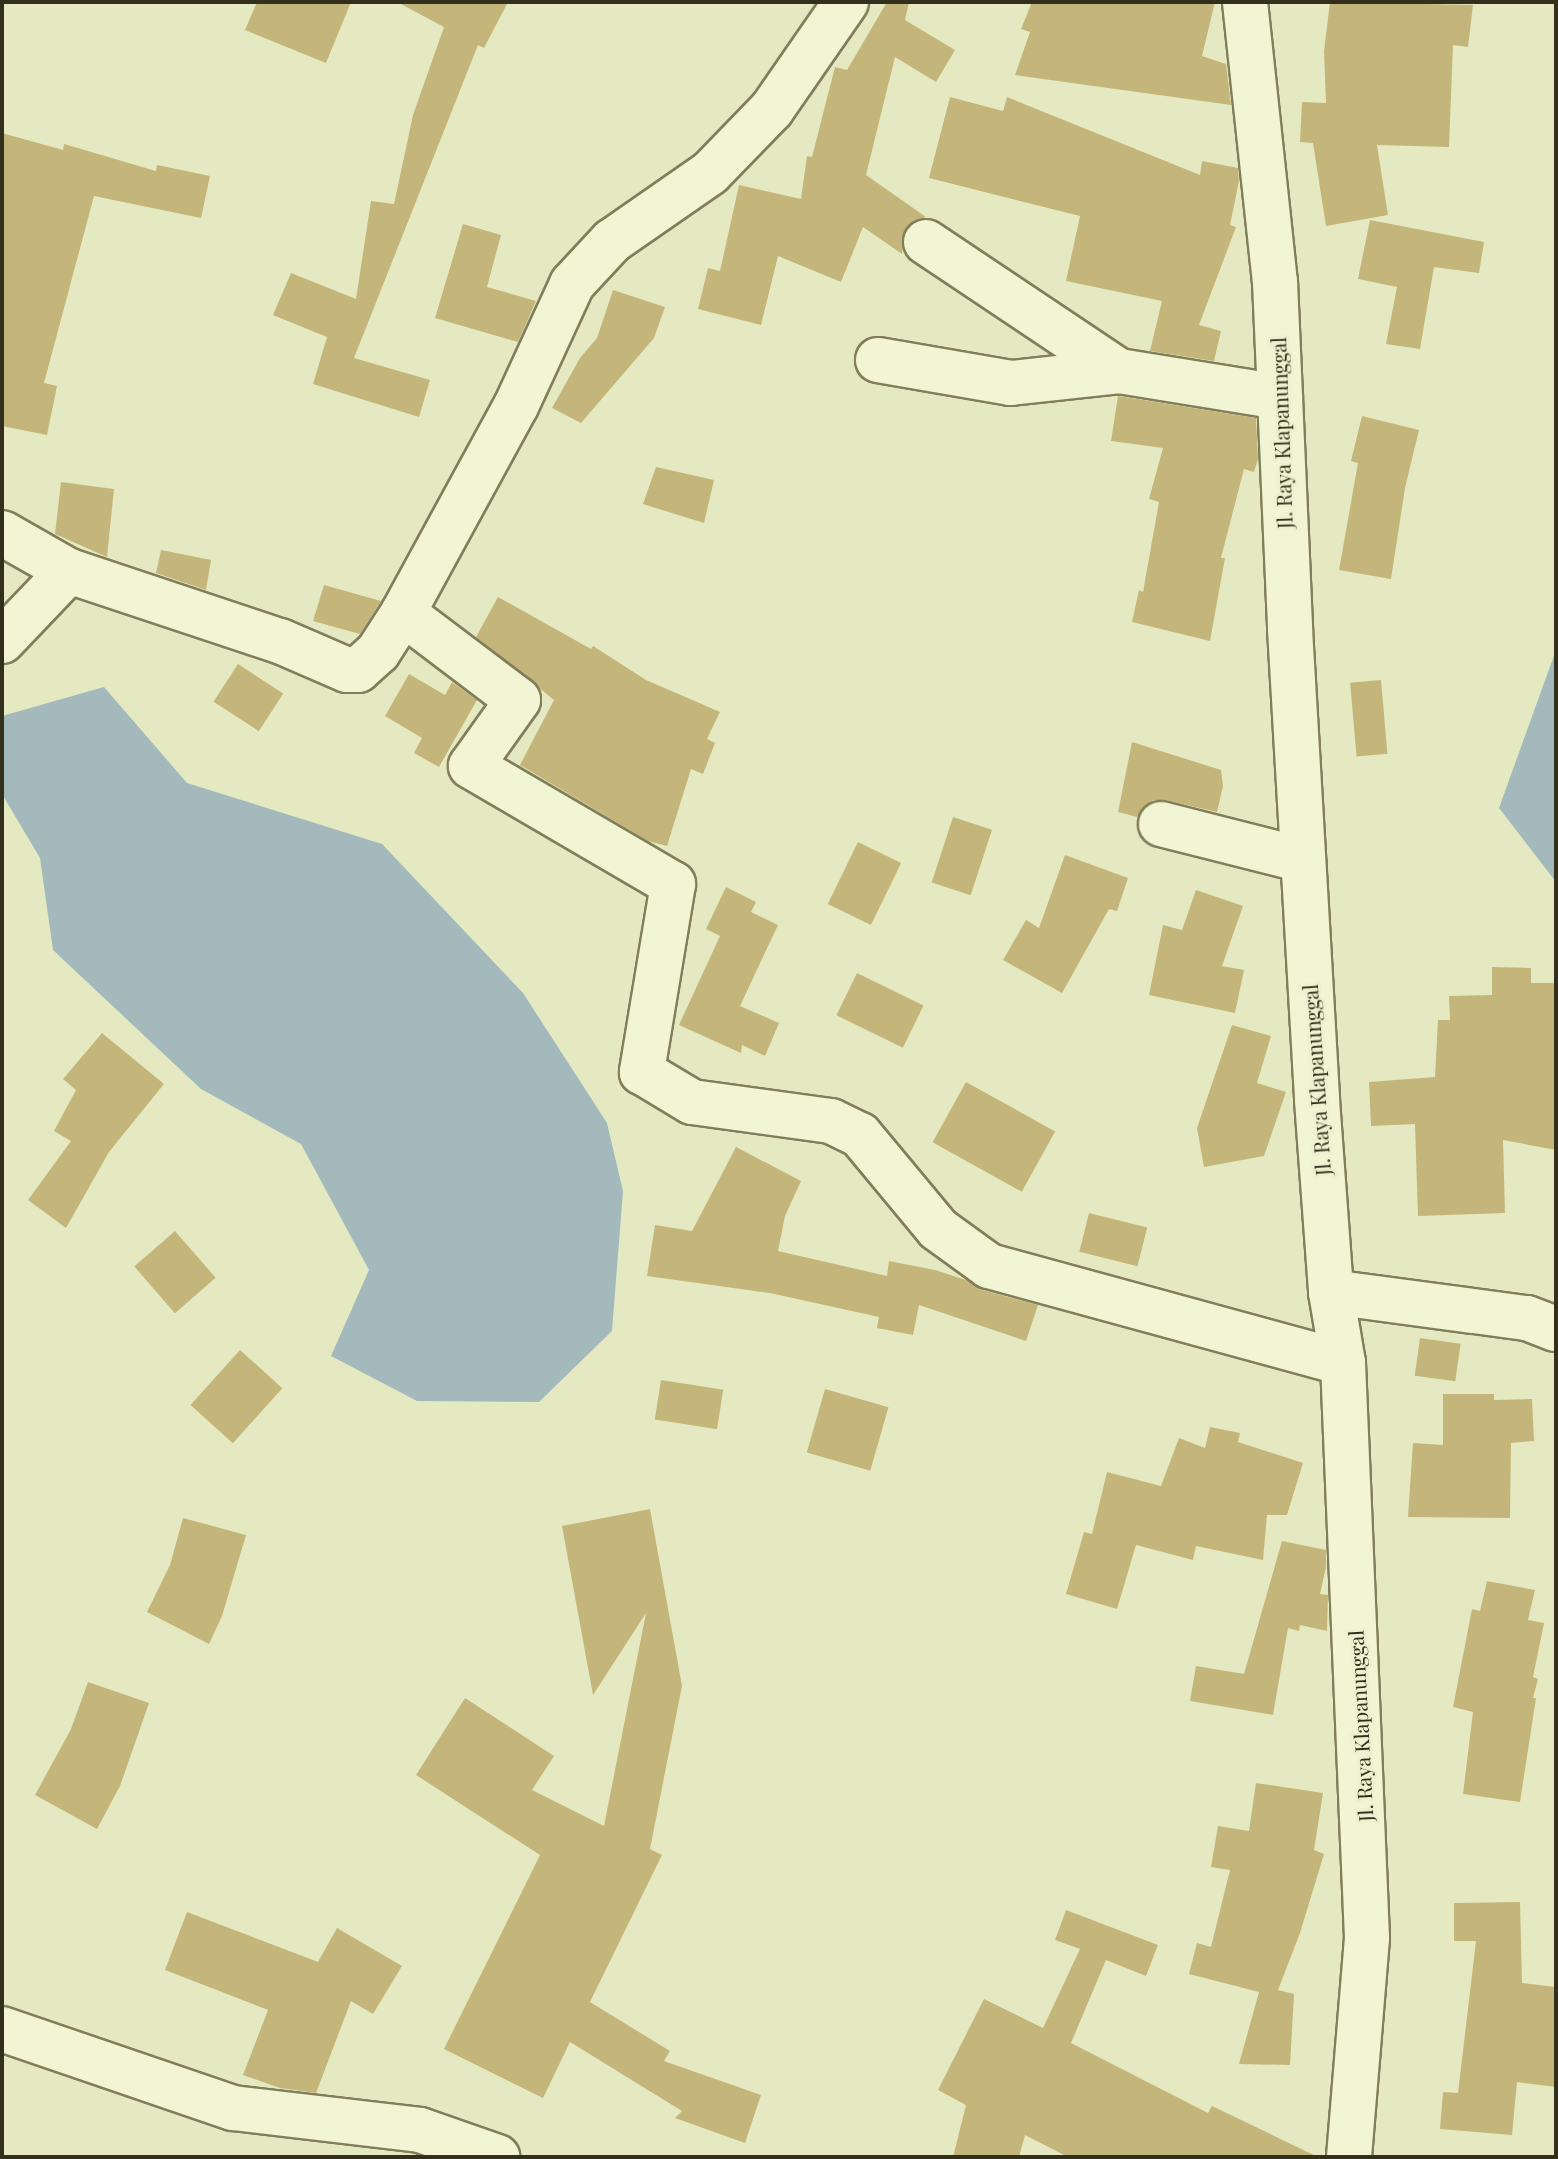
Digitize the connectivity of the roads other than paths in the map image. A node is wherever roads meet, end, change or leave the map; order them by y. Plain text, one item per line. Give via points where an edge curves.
1 (846, 2) edge
2 (1245, 2) edge
3 (926, 242) dead end
4 (878, 360) dead end
5 (1119, 371) junction
6 (1280, 397) junction
7 (2, 533) edge
8 (69, 571) junction
9 (403, 613) junction
10 (2, 641) edge
11 (1161, 824) dead end
12 (1303, 860) junction
13 (1331, 1292) junction
14 (1556, 1329) edge
15 (1343, 1363) junction
16 (2, 2029) edge
17 (497, 2157) edge
18 (1349, 2157) edge

1 - 9 street via 772,109 710,173 612,241 572,284 516,406
2 - 6 street, Jl. Raya Klapanunggal via 1275,282
3 - 5 street
4 - 5 street via 1011,383
5 - 6 street
6 - 12 street, Jl. Raya Klapanunggal
7 - 8 street
8 - 9 street via 280,641 347,670 368,662
8 - 10 street
9 - 15 street via 518,700 471,766 673,884 642,1072 692,1102 831,1121 860,1135 938,1229 989,1266
11 - 12 street
12 - 13 street, Jl. Raya Klapanunggal
13 - 14 street via 1527,1318
13 - 15 street, Jl. Raya Klapanunggal
15 - 18 street, Jl. Raya Klapanunggal via 1367,1938
16 - 17 street via 233,2108 420,2130

